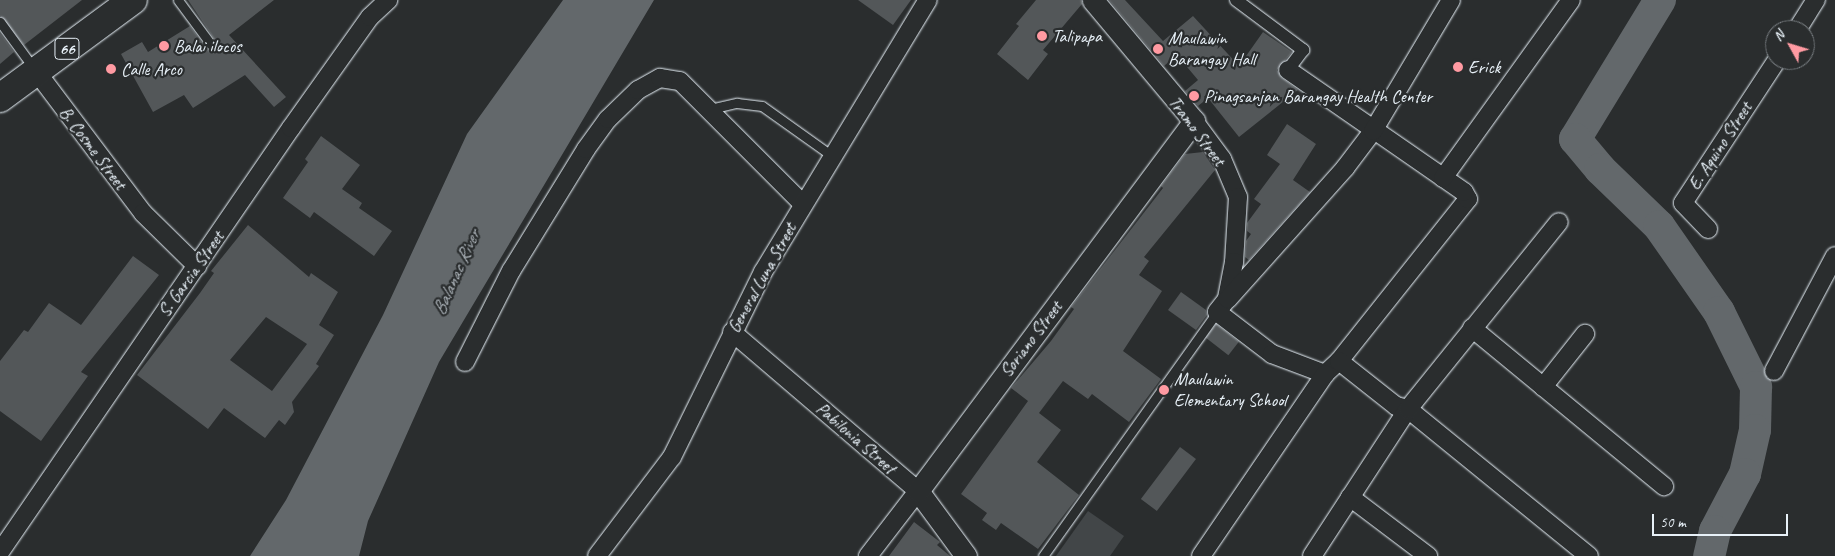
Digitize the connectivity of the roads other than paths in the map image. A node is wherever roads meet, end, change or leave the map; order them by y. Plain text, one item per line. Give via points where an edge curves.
1 (134, 0) edge
2 (178, 0) edge
3 (388, 0) edge
4 (928, 0) edge
5 (1093, 0) edge
6 (1236, 0) edge
7 (1451, 0) edge
8 (1571, 0) edge
9 (1816, 0) edge
10 (1803, 20) edge
11 (0, 22) edge
12 (212, 46) dead end
13 (1288, 70) joint
14 (1770, 70) edge
15 (36, 71) junction
16 (0, 98) edge
17 (710, 109) junction
18 (1194, 121) junction
19 (1373, 131) junction
20 (832, 156) junction
21 (1443, 178) junction
22 (803, 204) junction
23 (1559, 222) dead end
24 (1708, 229) dead end
25 (1835, 256) edge
26 (197, 266) junction
27 (1222, 306) junction
28 (1472, 328) junction
29 (732, 332) junction
30 (1585, 334) dead end
31 (1339, 361) junction
32 (465, 362) dead end
33 (1774, 371) dead end
34 (1325, 374) junction
35 (1543, 387) junction
36 (1408, 409) junction
37 (1664, 486) dead end
38 (918, 491) junction
39 (1350, 497) junction
40 (0, 552) edge
41 (597, 556) edge
42 (868, 556) edge
43 (966, 556) edge
44 (1043, 556) edge
45 (1201, 556) edge
46 (1312, 556) edge
47 (1428, 556) edge
48 (1589, 556) edge

1 - 15 main road, 66
2 - 12 lane
3 - 26 street, S. Garcia Street via 370,17
4 - 20 street, General Luna Street
5 - 18 street, Tramo Street
6 - 13 street via 1303,50
7 - 19 street
8 - 21 street
9 - 10 street
11 - 15 lane, B. Cosme Street
13 - 19 street
14 - 24 street, E. Aquino Street via 1683,203
15 - 16 main road, 66
15 - 26 street, B. Cosme Street via 143,214
17 - 20 lane via 737,102 762,106
17 - 22 street
17 - 32 street via 680,81 660,78 638,90 608,119 516,262
18 - 27 street, Tramo Street via 1222,159 1238,197 1234,262
18 - 38 street, Soriano Street
19 - 21 street
19 - 27 street via 1345,168
20 - 22 street, General Luna Street
21 - 31 street via 1464,192 1467,203
22 - 29 street, General Luna Street
23 - 28 street
25 - 33 street
26 - 40 street, S. Garcia Street
27 - 34 street via 1272,354
27 - 44 lane
28 - 35 street
28 - 36 street
29 - 38 street, Pabilonia Street
29 - 41 street, General Luna Street via 672,457
30 - 35 street
31 - 34 street
31 - 36 street via 1396,406
34 - 45 street
35 - 37 street
36 - 39 street
36 - 48 street
38 - 42 street, Soriano Street
38 - 43 street, Pabilonia Street
39 - 46 street
39 - 47 street

